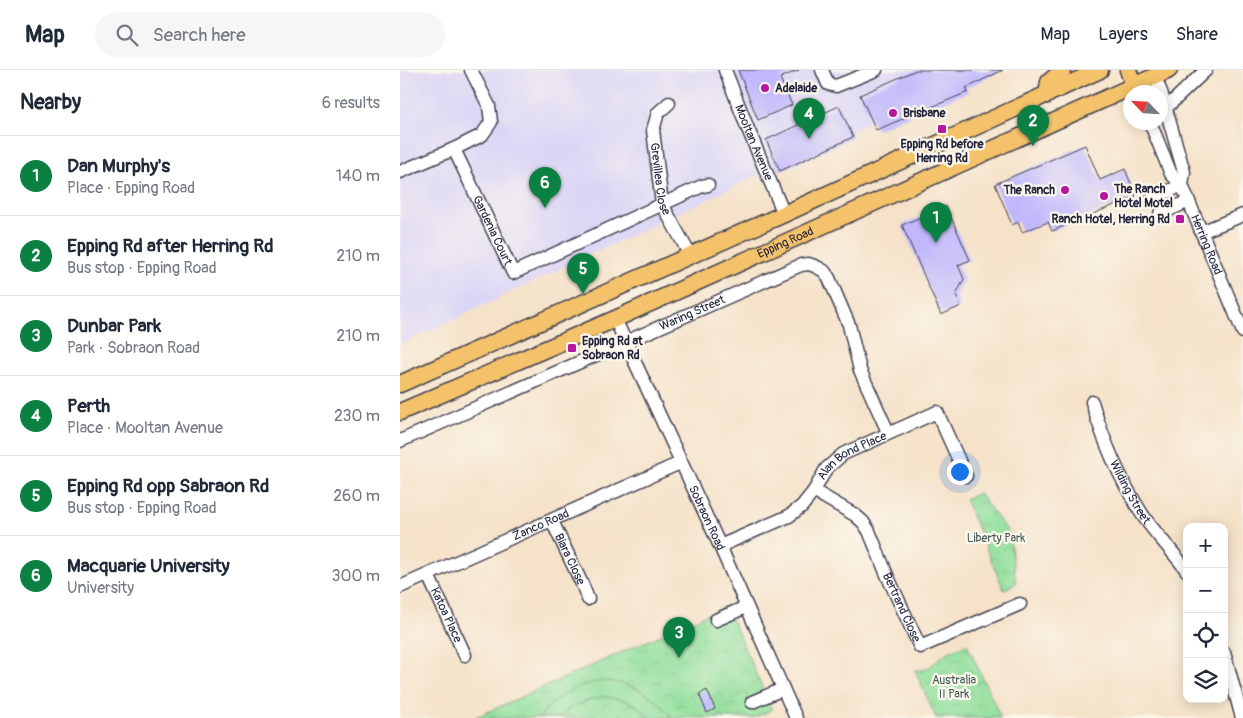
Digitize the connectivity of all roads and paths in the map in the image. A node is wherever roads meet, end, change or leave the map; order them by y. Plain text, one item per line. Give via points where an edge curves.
1 (472, 70) edge
2 (725, 70) edge
3 (822, 70) edge
4 (876, 70) edge
5 (1063, 70) edge
6 (1100, 70) edge
7 (1128, 70) edge
8 (1206, 70) edge
9 (1159, 72) edge
10 (1134, 85) edge
11 (1141, 85) edge
12 (1162, 85) edge
13 (1047, 95) junction
14 (1123, 95) edge
15 (669, 102) dead end
16 (1168, 106) edge
17 (1168, 115) edge
18 (1153, 130) edge
19 (454, 149) junction
20 (400, 172) edge
21 (708, 185) dead end
22 (1182, 185) junction
23 (1152, 199) dead end
24 (1188, 201) junction
25 (662, 204) junction
26 (784, 214) junction
27 (1160, 214) dead end
28 (1243, 215) edge
29 (1201, 232) junction
30 (690, 255) junction
31 (615, 319) junction
32 (1243, 332) edge
33 (625, 341) junction
34 (400, 384) edge
35 (1092, 402) dead end
36 (400, 412) edge
37 (888, 432) junction
38 (400, 441) edge
39 (680, 463) junction
40 (966, 476) dead end
41 (814, 491) junction
42 (552, 521) junction
43 (720, 546) junction
44 (1185, 568) edge
45 (428, 575) junction
46 (400, 587) edge
47 (588, 599) dead end
48 (1020, 604) dead end
49 (746, 607) junction
50 (716, 620) dead end
51 (465, 654) dead end
52 (1226, 658) edge
53 (783, 689) junction
54 (752, 702) dead end
55 (796, 718) edge
56 (1242, 718) edge

1 - 19 street via 488,106 491,122 482,135
2 - 26 street, Mooltan Avenue
3 - 4 street via 828,84 836,86
5 - 13 main road via 1049,82
6 - 13 main road
7 - 10 main road
8 - 16 street
9 - 11 main road, Epping Road
9 - 12 street, Herring Road
13 - 26 main road
14 - 31 main road, Epping Road
15 - 25 street, Grevillea Close via 658,113 653,130
17 - 22 street, Herring Road via 1184,172
18 - 22 street, Herring Road via 1171,174
19 - 20 street
19 - 25 street, Gardenia Court via 513,272
21 - 25 street
22 - 23 street
22 - 24 street, Herring Road
24 - 27 street
24 - 29 street, Herring Road
25 - 30 street, Grevillea Close
26 - 30 main road
28 - 29 street
29 - 32 street, Herring Road
30 - 34 main road
31 - 33 street, Sobraon Road
31 - 36 main road, Epping Road
33 - 37 street, Waring Street via 801,265 817,266 824,271 849,325 860,370
33 - 38 street, Waring Street
33 - 39 street, Sobraon Road
35 - 44 street, Wilding Street via 1114,461 1142,514
37 - 40 street, Alan Bond Place via 937,412
37 - 41 street, Alan Bond Place via 843,454 826,469
39 - 42 street, Zanco Road
39 - 43 street, Sobraon Road
41 - 43 street, Alan Bond Place via 789,516
41 - 48 street, Bertrand Close via 863,522 920,647
42 - 45 street, Zanco Road
42 - 47 street, Biara Close
43 - 49 street, Sobraon Road
45 - 46 street, Zanco Road
45 - 51 street, Katoa Place
49 - 50 street
49 - 53 street, Sobraon Road
52 - 56 street
53 - 54 street
53 - 55 street, Sobraon Road

